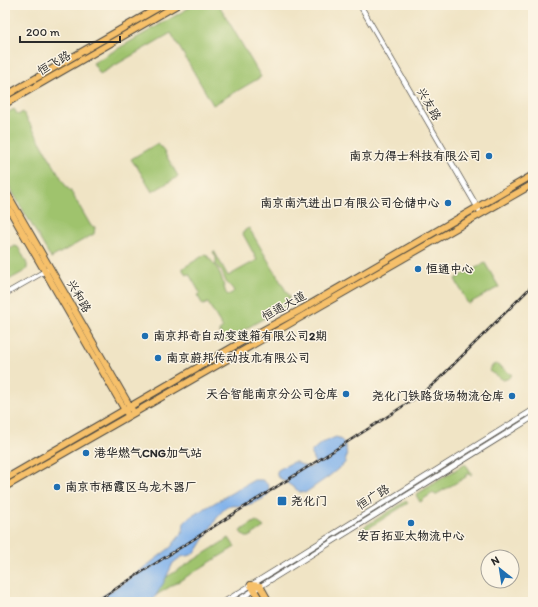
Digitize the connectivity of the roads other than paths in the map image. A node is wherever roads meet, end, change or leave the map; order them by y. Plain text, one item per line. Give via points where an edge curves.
1 (163, 5) edge
2 (177, 5) edge
3 (360, 5) edge
4 (5, 96) edge
5 (5, 104) edge
6 (533, 175) edge
7 (533, 184) edge
8 (5, 190) edge
9 (5, 202) edge
10 (479, 211) junction
11 (48, 270) junction
12 (5, 294) edge
13 (128, 408) junction
14 (533, 410) edge
15 (131, 414) junction
16 (533, 417) edge
17 (5, 480) edge
18 (5, 487) edge
19 (255, 587) junction
20 (224, 602) edge
21 (235, 602) edge
22 (261, 602) edge
23 (269, 602) edge

1 - 4 main road, 恒飞路
2 - 5 main road, 恒飞路
3 - 10 street, 兴友路
6 - 10 main road, 恒通大道
7 - 10 main road, 恒通大道
8 - 11 main road, 兴和路
9 - 11 main road, 兴和路
10 - 13 main road, 恒通大道
10 - 15 main road, 恒通大道
11 - 12 street
11 - 13 main road, 兴和路
13 - 15 main road, 兴和路
13 - 17 main road, 恒通大道
14 - 19 street, 恒广路
15 - 18 main road, 恒通大道
16 - 19 street, 恒广路
19 - 20 street, 恒广路
19 - 21 street, 恒广路
19 - 22 main road
19 - 23 main road

